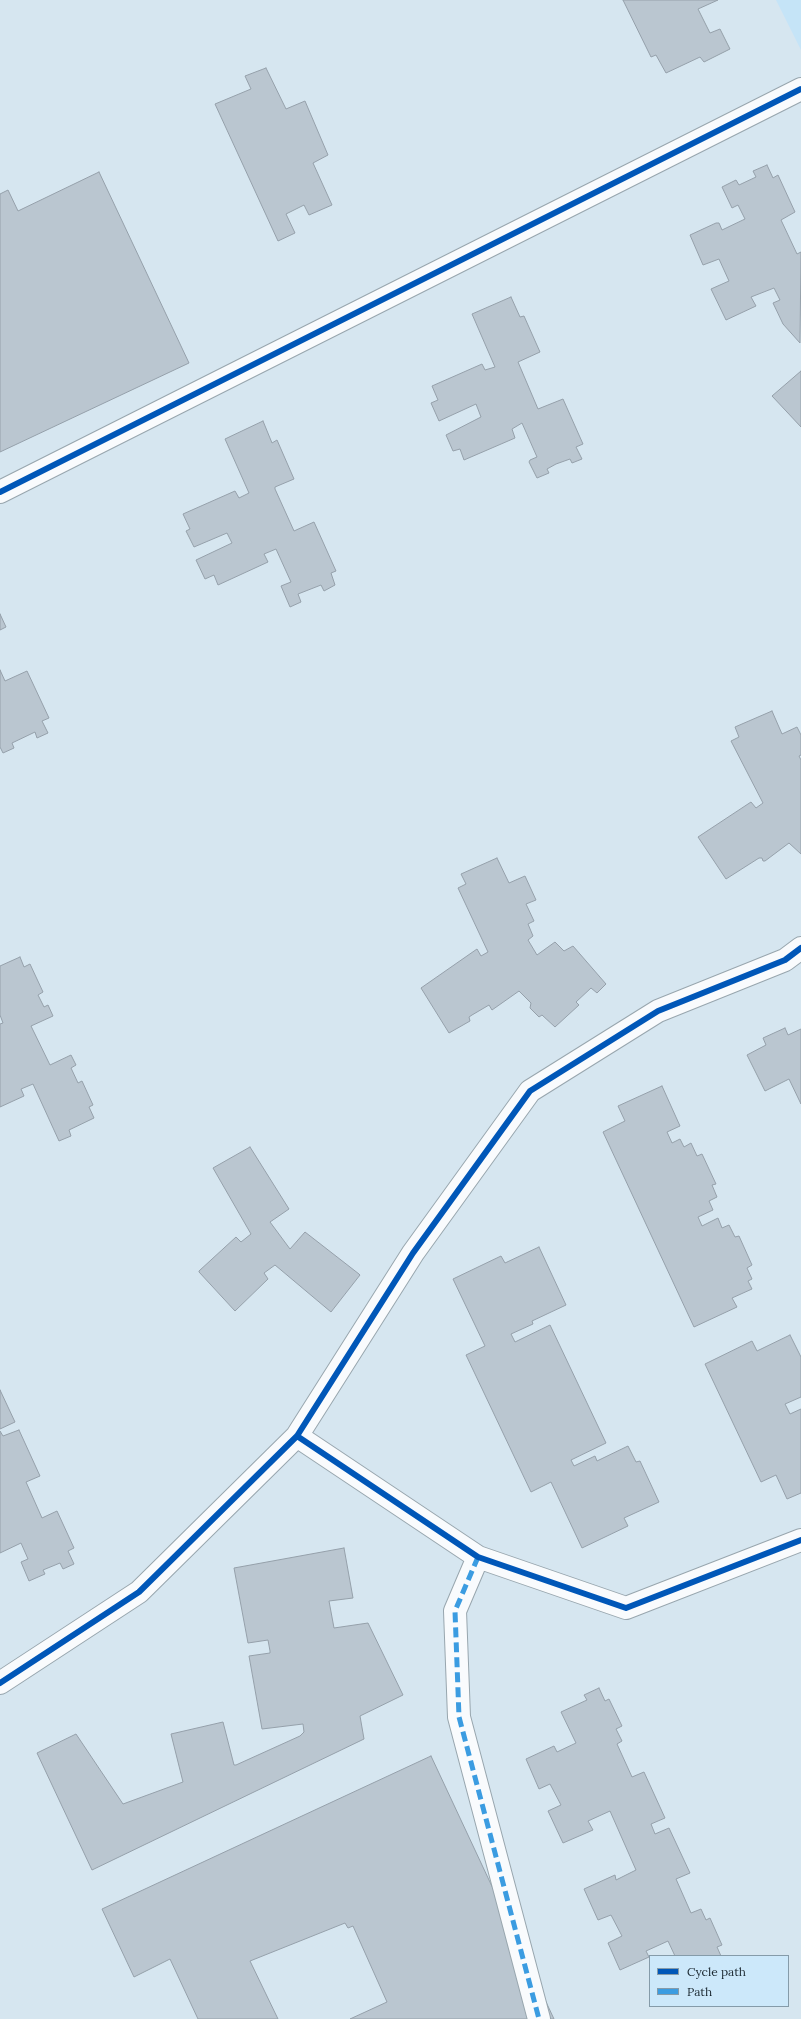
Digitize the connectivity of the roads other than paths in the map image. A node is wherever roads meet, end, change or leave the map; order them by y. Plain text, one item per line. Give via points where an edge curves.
1 (801, 89) edge
2 (0, 492) edge
3 (801, 948) edge
4 (297, 1436) junction
5 (801, 1540) edge
6 (478, 1557) junction
7 (0, 1683) edge
8 (539, 2019) edge

1 - 2 street
3 - 4 street via 784,960 658,1011 530,1091 413,1253
4 - 6 street
4 - 7 street via 139,1592
5 - 6 street via 626,1608
6 - 8 street via 454,1611 459,1717

